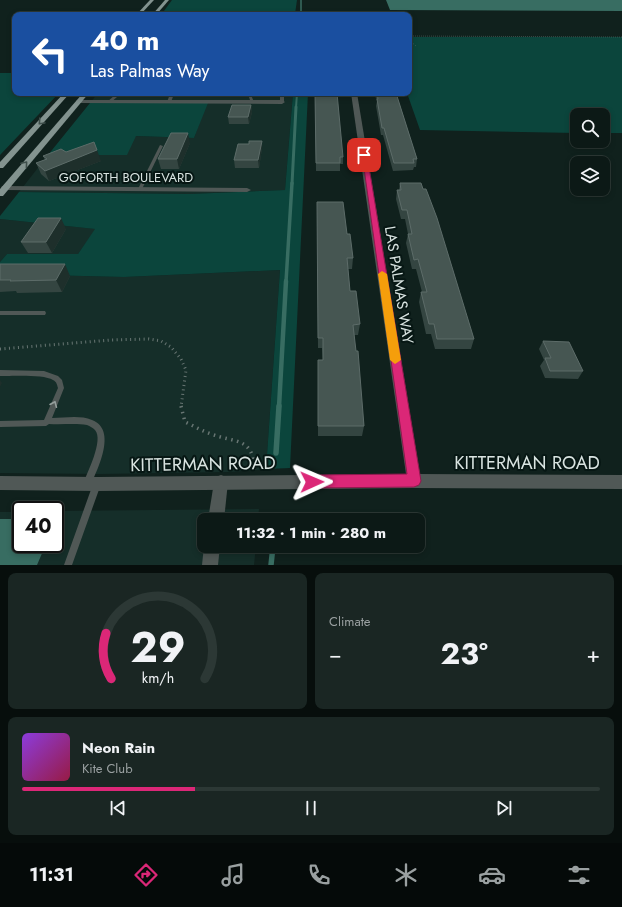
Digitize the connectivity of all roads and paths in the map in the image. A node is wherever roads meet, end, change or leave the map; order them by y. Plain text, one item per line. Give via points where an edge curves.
1 (152, 0) edge
2 (167, 0) edge
3 (141, 12) edge
4 (157, 12) edge
5 (412, 36) edge
6 (622, 37) edge
7 (412, 43) edge
8 (416, 46) dead end
9 (64, 96) edge
10 (75, 96) edge
11 (83, 96) edge
12 (114, 96) edge
13 (170, 96) edge
14 (225, 96) edge
15 (250, 96) edge
16 (282, 96) edge
17 (354, 96) edge
18 (78, 102) junction
19 (109, 102) junction
20 (169, 102) junction
21 (220, 102) junction
22 (252, 102) junction
23 (282, 102) joint
24 (161, 146) dead end
25 (0, 166) edge
26 (140, 189) junction
27 (247, 190) dead end
28 (2, 191) edge
29 (0, 313) edge
30 (43, 313) dead end
31 (0, 349) edge
32 (0, 373) edge
33 (47, 421) junction
34 (0, 424) edge
35 (414, 481) junction
36 (221, 482) junction
37 (253, 482) junction
38 (622, 482) edge
39 (0, 483) edge
40 (92, 484) junction
41 (217, 513) edge
42 (211, 553) edge
43 (68, 565) edge
44 (210, 565) edge

1 - 3 main road
2 - 4 main road
5 - 6 path
7 - 8 path
9 -> 25 main road
10 - 18 main road
11 - 18 main road
12 - 19 lane
13 - 20 lane
14 - 21 lane
15 - 22 lane
16 - 23 lane
17 - 35 street, LAS PALMAS WAY
18 - 19 street
28 -> 18 main road
19 - 20 street
20 - 21 street
21 - 22 street
22 - 23 street
24 - 26 lane
26 - 27 street, GOFORTH BOULEVARD
26 - 28 street, GOFORTH BOULEVARD
29 - 30 lane
31 - 37 path via 139,338 162,341 181,359 186,370 181,409 185,422 213,434 233,438 253,452
33 -> 32 lane via 61,388 60,382 44,374
33 - 34 lane
33 - 40 lane via 91,423 100,429 101,446
35 - 37 street, KITTERMAN ROAD
35 - 38 street, KITTERMAN ROAD
36 - 37 street, KITTERMAN ROAD
36 - 40 street, KITTERMAN ROAD
36 - 41 street
39 - 40 street, KITTERMAN ROAD
40 - 43 lane
42 - 44 street

